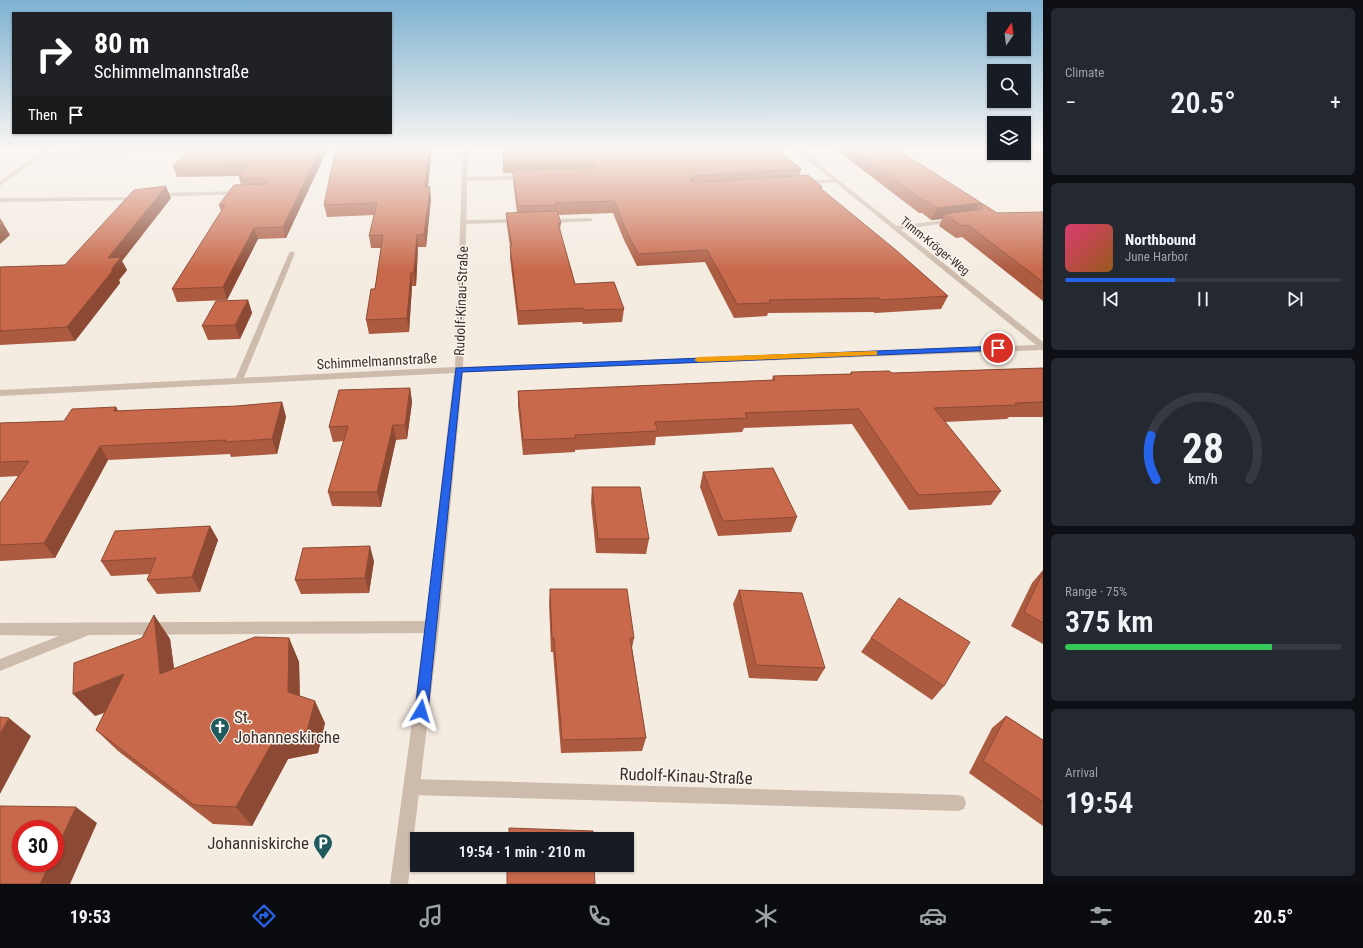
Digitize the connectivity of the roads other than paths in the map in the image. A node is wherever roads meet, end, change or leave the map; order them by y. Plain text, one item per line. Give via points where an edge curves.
1 (464, 189) edge
2 (847, 189) edge
3 (252, 192) edge
4 (0, 200) edge
5 (590, 220) dead end
6 (959, 220) edge
7 (527, 221) edge
8 (543, 221) edge
9 (464, 222) junction
10 (896, 228) junction
11 (292, 253) dead end
12 (1043, 346) edge
13 (458, 370) junction
14 (239, 380) junction
15 (0, 393) edge
16 (432, 627) junction
17 (0, 629) edge
18 (90, 630) junction
19 (0, 665) edge
20 (412, 787) junction
21 (958, 803) dead end
22 (399, 884) edge

1 - 9 street, Rudolf-Kinau-Straße
2 - 10 street, Timm-Kröger-Weg
3 - 4 street via 160,195 143,198
5 - 8 street
6 - 10 street
7 - 9 street
9 - 13 street, Rudolf-Kinau-Straße
10 - 12 street, Timm-Kröger-Weg
11 - 14 street
12 - 13 street, Schimmelmannstraße
13 - 14 street, Schimmelmannstraße
13 - 16 street, Rudolf-Kinau-Straße
14 - 15 street, Schimmelmannstraße
16 - 18 street
16 - 20 street, Rudolf-Kinau-Straße
17 - 18 street
18 - 19 street
20 - 21 street, Rudolf-Kinau-Straße
20 - 22 street, Rudolf-Kinau-Straße

